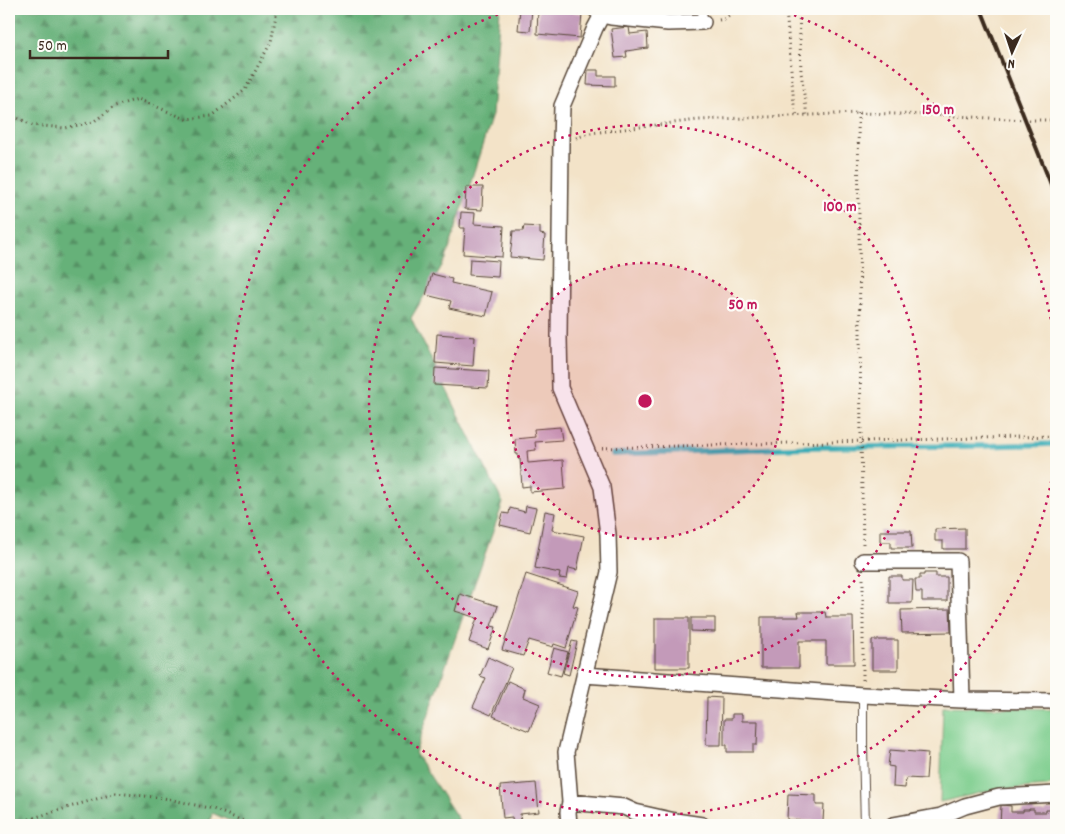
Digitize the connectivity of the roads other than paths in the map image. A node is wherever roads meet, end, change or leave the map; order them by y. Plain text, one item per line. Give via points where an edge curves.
1 (598, 12) edge
2 (702, 16) edge
3 (863, 562) dead end
4 (584, 675) junction
5 (863, 696) junction
6 (962, 700) junction
7 (1056, 701) edge
8 (1056, 794) edge
9 (570, 802) junction
10 (569, 825) edge
11 (702, 825) edge
12 (865, 825) edge
13 (893, 825) edge

1 - 2 street via 610,17 668,23
1 - 4 street via 595,28 562,106 561,142 560,388 602,487 608,534 609,572
3 - 6 street via 958,561
4 - 5 street
4 - 9 street via 566,752
5 - 6 street
5 - 12 lane
6 - 7 street
8 - 13 street via 999,797 941,816
9 - 10 street
9 - 11 street via 624,808

